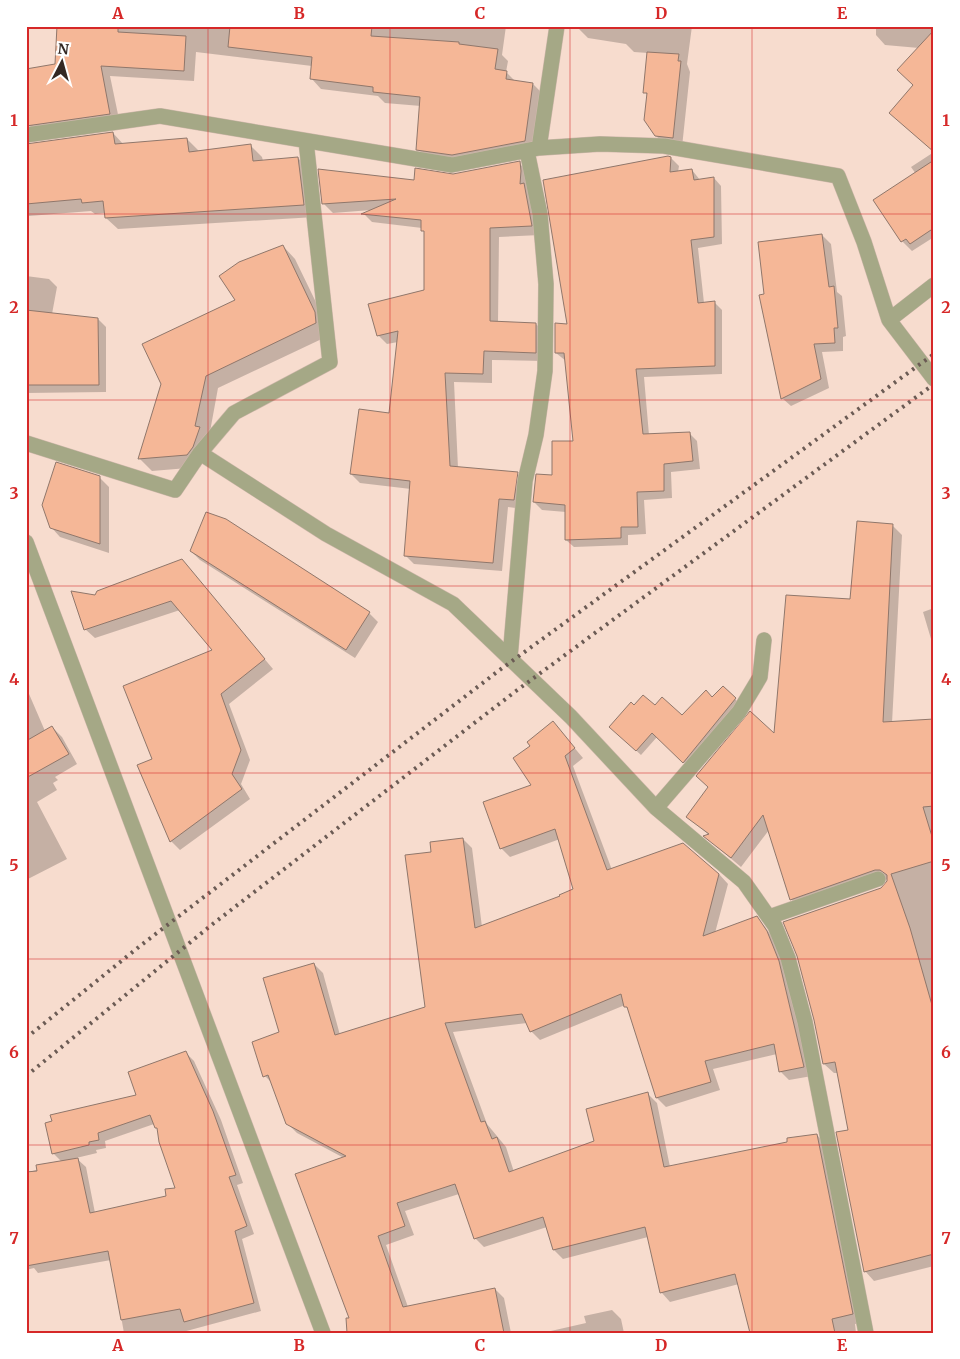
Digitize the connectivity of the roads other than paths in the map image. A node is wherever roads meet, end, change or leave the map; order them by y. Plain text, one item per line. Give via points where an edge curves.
1 (557, 26) edge
2 (26, 135) edge
3 (306, 141) junction
4 (533, 150) junction
5 (934, 285) edge
6 (889, 320) junction
7 (934, 379) edge
8 (26, 443) edge
9 (200, 453) junction
10 (26, 542) edge
11 (764, 640) dead end
12 (510, 658) junction
13 (656, 808) junction
14 (878, 879) dead end
15 (769, 917) junction
16 (323, 1333) edge
17 (866, 1333) edge

1 - 4 street
2 - 3 street via 160,116
3 - 4 street via 452,165
3 - 9 street via 330,362 234,413
4 - 6 street via 600,144 664,146 838,176
4 - 12 street via 546,284 545,371 526,481
5 - 6 street
6 - 7 street
8 - 9 street via 175,490
9 - 12 street via 326,534 453,604
10 - 16 street
11 - 13 street via 760,676 739,712
12 - 13 street via 571,717
13 - 15 street via 744,882
14 - 15 street
15 - 17 street via 788,958 805,1022

